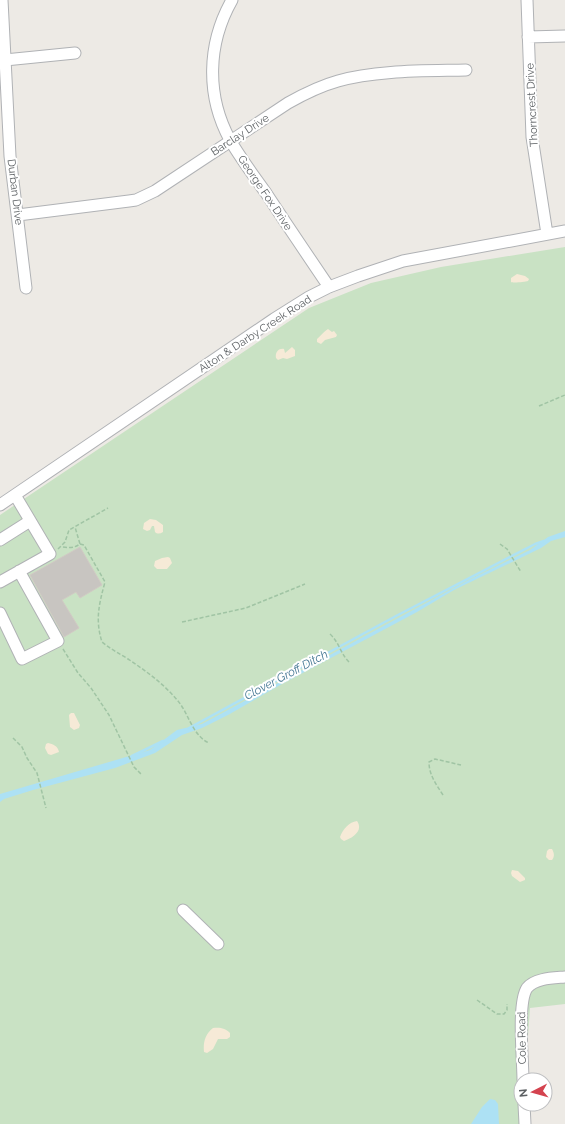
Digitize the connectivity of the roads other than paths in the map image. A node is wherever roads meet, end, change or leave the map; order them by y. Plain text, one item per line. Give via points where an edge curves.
1 (2, 0) edge
2 (232, 0) edge
3 (527, 0) edge
4 (565, 36) edge
5 (528, 37) junction
6 (75, 53) dead end
7 (5, 60) junction
8 (466, 70) dead end
9 (231, 141) junction
10 (18, 215) junction
11 (565, 231) edge
12 (547, 234) junction
13 (26, 288) dead end
14 (329, 288) junction
15 (15, 495) junction
16 (0, 505) edge
17 (30, 521) junction
18 (0, 540) edge
19 (19, 571) junction
20 (0, 582) edge
21 (0, 613) edge
22 (183, 910) dead end
23 (218, 944) dead end
24 (565, 977) edge
25 (523, 1072) edge
26 (524, 1112) edge
27 (525, 1124) edge

1 - 7 street, Durban Drive
2 - 9 street, George Fox Drive via 219,28 212,71 217,107
3 - 5 street, Thorncrest Drive
4 - 5 street
5 - 12 street, Thorncrest Drive via 532,137
6 - 7 street
7 - 10 street, Durban Drive via 10,156
8 - 9 street, Barclay Drive via 379,74 339,80 288,103
9 - 10 street, Barclay Drive via 155,191 136,200
9 - 14 street, George Fox Drive
10 - 13 street, Durban Drive
11 - 12 street, Alton & Darby Creek Road
12 - 14 street, Alton & Darby Creek Road via 403,261
14 - 15 street, Alton & Darby Creek Road via 274,319
15 - 16 street, Alton & Darby Creek Road
15 - 17 street
17 - 18 street
17 - 19 street via 50,554
19 - 20 street
19 - 21 street via 58,641 22,659
22 - 23 street
24 - 25 street, Cole Road via 540,981 528,987 522,1006
26 - 27 street

